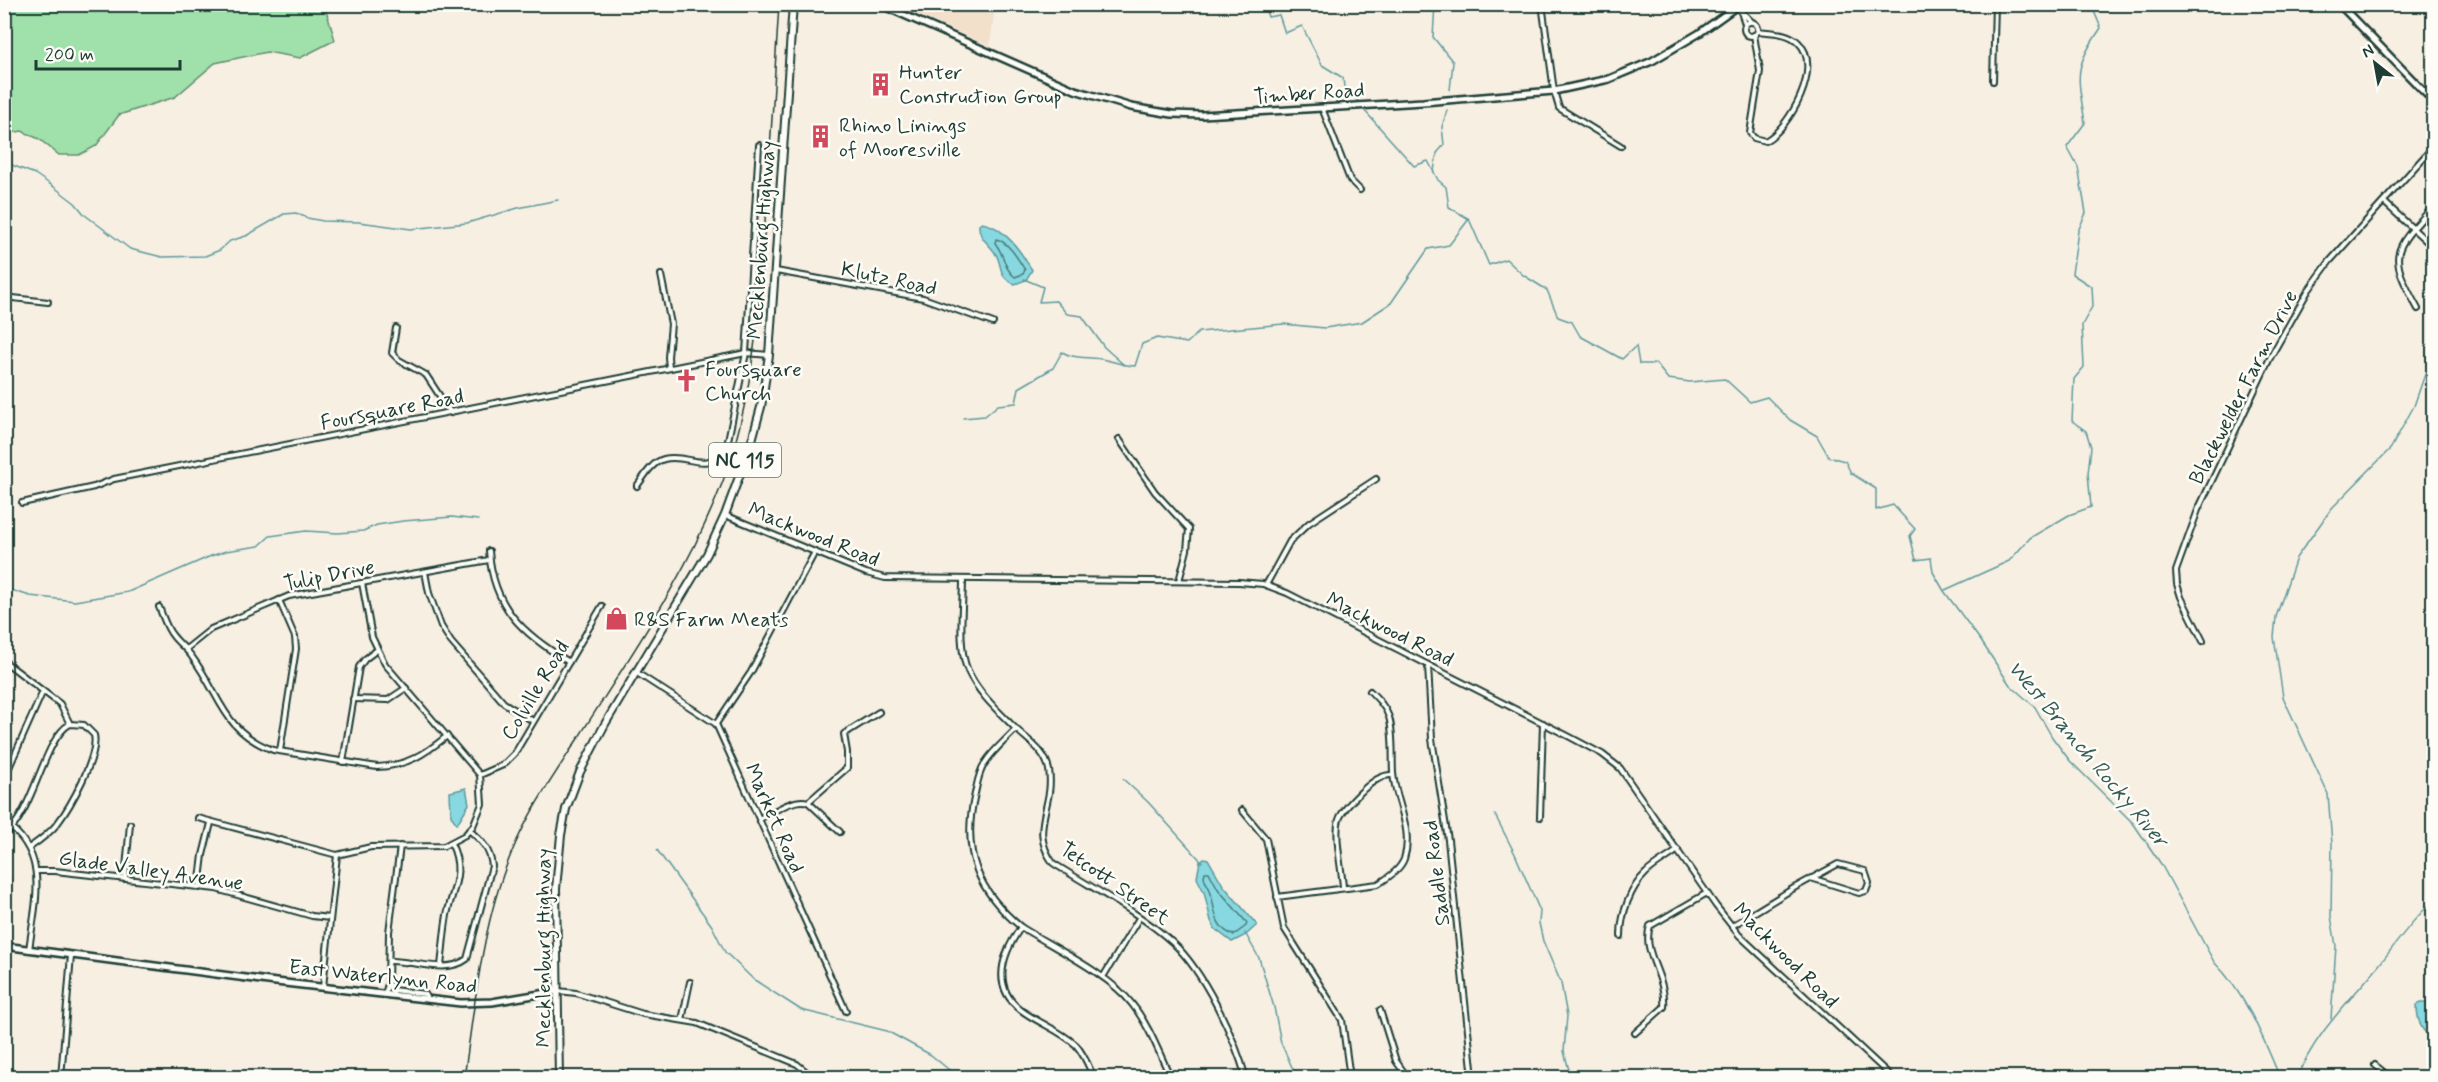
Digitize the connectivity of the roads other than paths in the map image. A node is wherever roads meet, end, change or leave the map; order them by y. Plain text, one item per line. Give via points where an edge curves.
1 (793, 4) edge
2 (879, 4) edge
3 (1542, 4) edge
4 (1995, 4) edge
5 (2339, 4) edge
6 (1740, 8) edge
7 (1752, 21) junction
8 (1745, 24) junction
9 (1758, 31) junction
10 (1754, 35) junction
11 (1993, 81) dead end
12 (1554, 91) junction
13 (2433, 102) edge
14 (1322, 108) junction
15 (759, 145) dead end
16 (1621, 146) dead end
17 (2433, 146) edge
18 (1360, 190) dead end
19 (2384, 202) junction
20 (2433, 206) edge
21 (2413, 229) junction
22 (2433, 248) edge
23 (776, 271) junction
24 (661, 275) dead end
25 (4, 297) edge
26 (48, 302) dead end
27 (2418, 309) dead end
28 (993, 323) dead end
29 (396, 328) dead end
30 (746, 352) junction
31 (769, 355) junction
32 (669, 368) junction
33 (451, 413) junction
34 (1119, 439) dead end
35 (1376, 479) dead end
36 (638, 486) dead end
37 (22, 504) dead end
38 (725, 514) junction
39 (489, 551) dead end
40 (815, 552) junction
41 (489, 560) junction
42 (425, 572) junction
43 (963, 580) junction
44 (1179, 581) junction
45 (362, 583) junction
46 (1266, 585) junction
47 (279, 600) junction
48 (602, 606) dead end
49 (159, 607) dead end
50 (2203, 641) dead end
51 (186, 649) junction
52 (377, 650) junction
53 (4, 661) edge
54 (569, 662) junction
55 (1428, 665) junction
56 (637, 673) junction
57 (406, 688) junction
58 (43, 691) junction
59 (1370, 691) dead end
60 (353, 699) junction
61 (879, 712) dead end
62 (533, 722) junction
63 (1543, 723) junction
64 (70, 724) junction
65 (716, 724) junction
66 (1016, 729) junction
67 (447, 736) junction
68 (280, 751) junction
69 (343, 762) junction
70 (480, 775) junction
71 (1393, 775) junction
72 (4, 779) edge
73 (808, 802) junction
74 (1242, 810) dead end
75 (1540, 817) dead end
76 (198, 818) dead end
77 (759, 819) junction
78 (4, 822) edge
79 (211, 823) junction
80 (130, 824) dead end
81 (14, 828) junction
82 (469, 830) junction
83 (840, 832) dead end
84 (4, 836) edge
85 (451, 843) junction
86 (400, 846) junction
87 (29, 848) junction
88 (1678, 850) junction
89 (337, 855) junction
90 (4, 867) edge
91 (37, 871) junction
92 (1810, 878) junction
93 (125, 879) junction
94 (1343, 887) junction
95 (199, 888) junction
96 (1707, 892) junction
97 (1277, 897) junction
98 (330, 918) junction
99 (1139, 918) junction
100 (4, 920) edge
101 (1732, 926) junction
102 (1021, 927) junction
103 (1621, 936) dead end
104 (4, 946) edge
105 (29, 950) junction
106 (71, 955) junction
107 (389, 961) junction
108 (441, 966) junction
109 (1103, 977) junction
110 (690, 982) dead end
111 (388, 984) junction
112 (323, 987) junction
113 (558, 991) junction
114 (385, 994) junction
115 (428, 999) junction
116 (1380, 1010) dead end
117 (846, 1011) dead end
118 (682, 1020) junction
119 (1635, 1033) dead end
120 (2375, 1065) dead end
121 (2433, 1071) edge
122 (61, 1077) edge
123 (559, 1077) edge
124 (814, 1077) edge
125 (827, 1077) edge
126 (836, 1077) edge
127 (1094, 1077) edge
128 (1171, 1077) edge
129 (1246, 1077) edge
130 (1350, 1077) edge
131 (1408, 1077) edge
132 (1473, 1077) edge
133 (1893, 1077) edge
134 (2391, 1077) edge
135 (2422, 1077) edge

1 - 23 main road, Mecklenburg Highway / NC 115
2 - 14 street, Timber Road via 1076,90 1119,104 1202,115
3 - 12 street
4 - 11 street
5 - 13 street
6 - 7 street
6 - 8 street
6 - 12 street, Timber Road via 1652,61 1610,79
7 - 8 street
7 - 9 street via 1758,25
8 - 10 street via 1746,33
9 - 10 street
9 - 10 street via 1781,34 1798,42 1805,50 1809,71 1787,119 1765,141 1750,133 1760,71
12 - 14 street, Timber Road
12 - 16 street via 1559,108
14 - 18 street via 1350,180
15 - 30 street
17 - 19 street, Blackwelder Farm Drive
19 - 21 street
19 - 50 street, Blackwelder Farm Drive via 2330,261 2289,322 2198,510 2176,571 2181,597
20 - 21 street
21 - 22 street
21 - 27 street via 2400,247 2397,261
23 - 28 street, Klutz Road via 923,298
23 - 31 main road, Mecklenburg Highway / NC 115
24 - 32 street via 671,324
25 - 26 street
29 - 33 street via 392,353 426,375
30 - 31 street, Foursquare Road
30 - 32 street, Foursquare Road
30 - 36 street via 726,450 713,461 663,459 652,466
31 - 38 main road, Mecklenburg Highway / NC 115 via 751,444
32 - 33 street, Foursquare Road
33 - 37 street, Foursquare Road via 122,478
34 - 44 street via 1155,492 1189,529
35 - 46 street via 1309,523 1290,541
38 - 40 street, Mackwood Road
38 - 56 main road, Mecklenburg Highway / NC 115 via 707,555
39 - 41 street
40 - 43 street, Mackwood Road via 885,578
40 - 65 street via 751,672
41 - 42 street, Tulip Drive
41 - 54 street via 505,608 536,641
42 - 45 street, Tulip Drive
42 - 62 street via 438,618 451,642 504,703
43 - 44 street, Mackwood Road
43 - 66 street, Tetcott Street via 962,641 968,672 980,691
44 - 46 street, Mackwood Road
45 - 47 street, Tulip Drive
45 - 52 street
46 - 55 street, Mackwood Road
47 - 51 street, Tulip Drive via 211,629
47 - 68 street via 296,649
48 - 54 street, Colville Road
49 - 51 street via 170,633
51 - 68 street via 230,721 255,742
52 - 57 street
52 - 60 street via 359,667
53 - 58 street
54 - 62 street, Colville Road
55 - 63 street, Mackwood Road
55 - 132 street, Saddle Road via 1431,728 1448,840
56 - 65 street
56 - 113 main road, Mecklenburg Highway / NC 115 via 594,743 566,809 557,871
57 - 60 street via 388,700
57 - 67 street
58 - 64 street via 60,704
58 - 72 street
59 - 71 street via 1389,718
60 - 69 street
61 - 73 street via 844,735 847,768
62 - 70 street, Colville Road via 510,759
63 - 75 street
63 - 88 street, Mackwood Road via 1602,754 1620,768
64 - 81 street via 57,736
64 - 87 street via 89,729 94,735 94,749 65,813 56,826
65 - 77 street, Market Road
66 - 99 street, Tetcott Street via 1041,752 1049,770 1041,832 1047,854 1053,863
66 - 102 street via 981,772 972,806 970,836 974,862 984,886 998,907
67 - 69 street via 414,761 392,767
67 - 70 street
68 - 69 street
70 - 82 street via 482,804
71 - 94 street via 1372,782 1340,818 1337,830
71 - 94 street via 1405,823 1404,862 1378,884
73 - 77 street via 802,800
73 - 83 street
74 - 97 street via 1266,839
76 - 79 street
77 - 117 street, Market Road
78 - 81 street
79 - 89 street
79 - 95 street via 202,855
80 - 93 street
81 - 84 street
81 - 87 street
82 - 85 street
82 - 108 street via 487,848 492,866 467,959 451,968
85 - 86 street via 437,847
85 - 108 street via 459,871 447,915
86 - 89 street via 371,847
86 - 107 street
87 - 91 street
88 - 96 street, Mackwood Road
88 - 103 street via 1647,873 1632,891
89 - 98 street
90 - 100 street
91 - 93 street, Glade Valley Avenue
91 - 105 street
92 - 92 street via 1859,893 1866,891 1869,883 1865,872 1838,864
92 - 101 street
93 - 95 street, Glade Valley Avenue
94 - 97 street
95 - 98 street, Glade Valley Avenue
96 - 101 street, Mackwood Road
96 - 119 street via 1650,926 1649,952 1661,978 1664,1007
97 - 130 street via 1284,928 1342,1020
98 - 112 street
99 - 109 street
99 - 129 street, Tetcott Street via 1173,943 1197,972
101 - 133 street, Mackwood Road
102 - 109 street
102 - 127 street via 1004,957 1003,976 1008,993 1020,1010 1078,1047
104 - 105 street, East Waterlynn Road
105 - 106 street, East Waterlynn Road
106 - 112 street, East Waterlynn Road
106 - 122 street
107 - 108 street
107 - 111 street
109 - 128 street via 1133,1004
110 - 118 street
111 - 114 street
111 - 115 street via 393,990 425,994
112 - 114 street, East Waterlynn Road
113 - 115 street, East Waterlynn Road via 475,1004
113 - 118 street, East Waterlynn Road via 643,1014
113 - 123 main road, Mecklenburg Highway / NC 115
114 - 115 street, East Waterlynn Road
116 - 131 street via 1396,1061
118 - 124 street, East Waterlynn Road via 771,1052 798,1064
120 - 134 street
121 - 135 street
125 - 126 street

